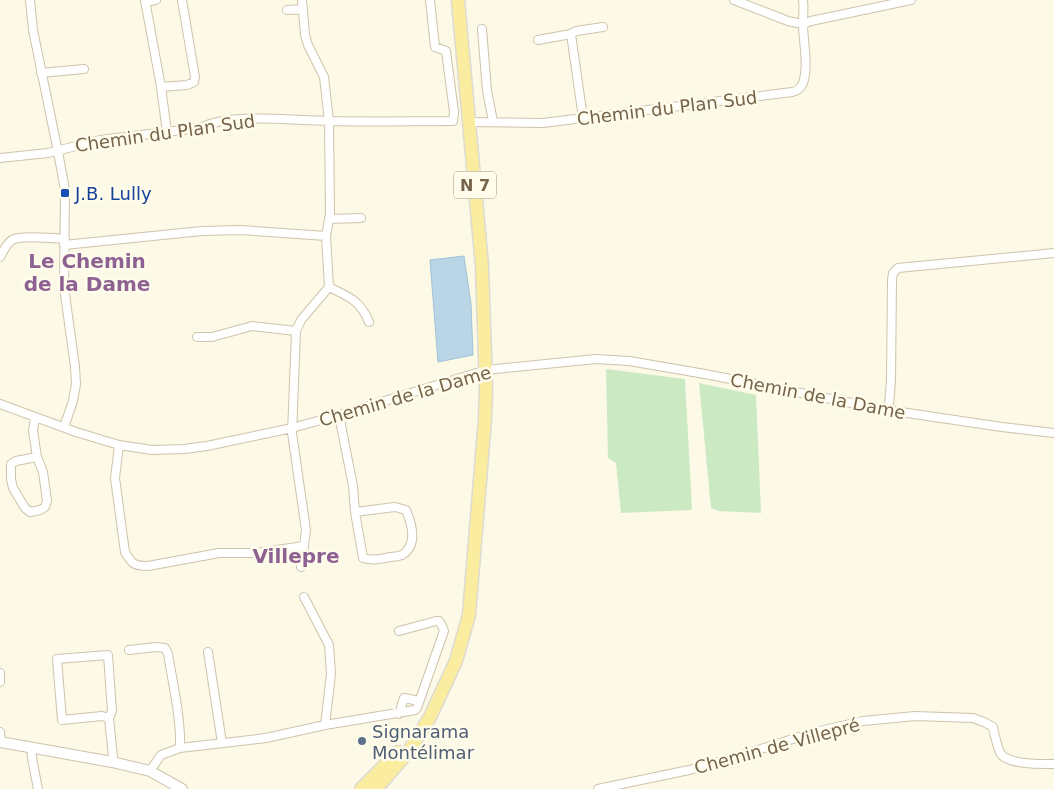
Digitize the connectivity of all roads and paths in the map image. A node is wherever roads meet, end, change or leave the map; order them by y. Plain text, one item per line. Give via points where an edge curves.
1 (30, 0) edge
2 (156, 0) edge
3 (182, 0) edge
4 (302, 0) edge
5 (430, 0) edge
6 (458, 0) edge
7 (734, 0) edge
8 (802, 0) edge
9 (911, 0) edge
10 (145, 1) edge
11 (287, 10) dead end
12 (303, 10) junction
13 (803, 24) junction
14 (603, 27) dead end
15 (482, 29) dead end
16 (571, 34) junction
17 (538, 40) dead end
18 (84, 69) dead end
19 (41, 73) junction
20 (161, 87) junction
21 (583, 118) junction
22 (329, 121) junction
23 (493, 121) junction
24 (469, 122) junction
25 (167, 132) junction
26 (58, 150) junction
27 (0, 158) edge
28 (360, 218) dead end
29 (329, 219) junction
30 (326, 236) junction
31 (64, 242) junction
32 (1054, 253) edge
33 (0, 257) edge
34 (329, 287) junction
35 (369, 322) dead end
36 (296, 331) junction
37 (197, 337) dead end
38 (486, 370) junction
39 (0, 404) edge
40 (887, 410) junction
41 (340, 415) junction
42 (35, 417) junction
43 (64, 427) junction
44 (292, 428) junction
45 (1054, 433) edge
46 (119, 445) junction
47 (38, 457) junction
48 (355, 512) junction
49 (304, 546) junction
50 (301, 567) dead end
51 (304, 597) dead end
52 (399, 630) dead end
53 (129, 650) dead end
54 (208, 652) dead end
55 (0, 673) edge
56 (0, 682) edge
57 (419, 702) junction
58 (399, 714) junction
59 (430, 717) junction
60 (109, 718) junction
61 (324, 725) junction
62 (0, 738) edge
63 (222, 743) junction
64 (31, 747) junction
65 (180, 748) junction
66 (112, 762) junction
67 (1054, 764) edge
68 (150, 771) junction
69 (38, 789) edge
70 (182, 789) edge
71 (361, 789) edge
72 (376, 789) edge
73 (598, 789) edge

1 - 19 street
2 - 10 street
3 - 20 street via 194,82
4 - 12 street
5 - 22 street, Chemin du Plan Sud via 435,46 446,52 453,121
6 - 24 main road, N 7
7 - 13 street
8 - 13 street
9 - 13 street
10 - 20 street
11 - 12 street
12 - 22 street via 304,34 324,77
13 - 21 street, Chemin du Plan Sud via 805,69 803,84 798,90
14 - 16 street
15 - 23 street
16 - 17 street
16 - 21 street
18 - 19 street
19 - 26 street
20 - 25 street
21 - 23 street, Chemin du Plan Sud via 543,123
22 - 25 street, Chemin du Plan Sud via 241,119
22 - 29 street
23 - 24 street, Chemin du Plan Sud
24 - 38 main road, N 7 via 482,266
25 - 26 street, Chemin du Plan Sud via 100,140
26 - 27 street, Chemin du Plan Sud
26 - 31 street via 65,190
28 - 29 street
29 - 30 street
30 - 31 street via 241,230
30 - 34 street
31 - 33 street via 16,239 8,244
31 - 43 street via 64,288 76,384 74,401
32 - 40 street via 898,268 892,280 891,380
34 - 35 street via 356,301
34 - 36 street via 301,320
36 - 37 street via 252,326 212,337
36 - 44 street
38 - 40 street, Chemin de la Dame via 596,359 629,361
38 - 41 street, Chemin de la Dame
38 - 59 main road, N 7 via 469,615 456,661
39 - 42 street, Chemin de la Dame
40 - 45 street, Chemin de la Dame
41 - 44 street, Chemin de la Dame
41 - 48 street
42 - 43 street, Chemin de la Dame
42 - 47 street via 33,431
43 - 46 street, Chemin de la Dame
44 - 46 street, Chemin de la Dame via 184,449 152,450
44 - 49 street via 306,530
46 - 49 street via 116,478 125,552 137,566 219,553 256,553
47 - 47 street via 11,464 13,488 30,512 40,510 47,502
48 - 48 street via 363,558 373,561 402,555 413,541 406,510 395,507
49 - 50 street
51 - 61 street via 329,645 330,674
52 - 57 street via 439,621 444,631
53 - 65 street via 165,648 175,696
54 - 63 street
55 - 56 street
57 - 58 street via 415,710
57 - 58 street via 404,698
58 - 61 street
59 - 71 main road, N 7
59 - 72 main road, N 7 via 410,751
60 - 60 street via 112,711 108,655 57,659 62,720
60 - 66 street
61 - 63 street via 266,738
62 - 64 street
63 - 65 street
64 - 66 street
64 - 69 street
65 - 68 street via 161,755
66 - 68 street
67 - 73 street, Chemin de Villepré via 1010,760 1001,754 993,727 973,718 915,716 863,721 815,732 689,770
68 - 70 street

